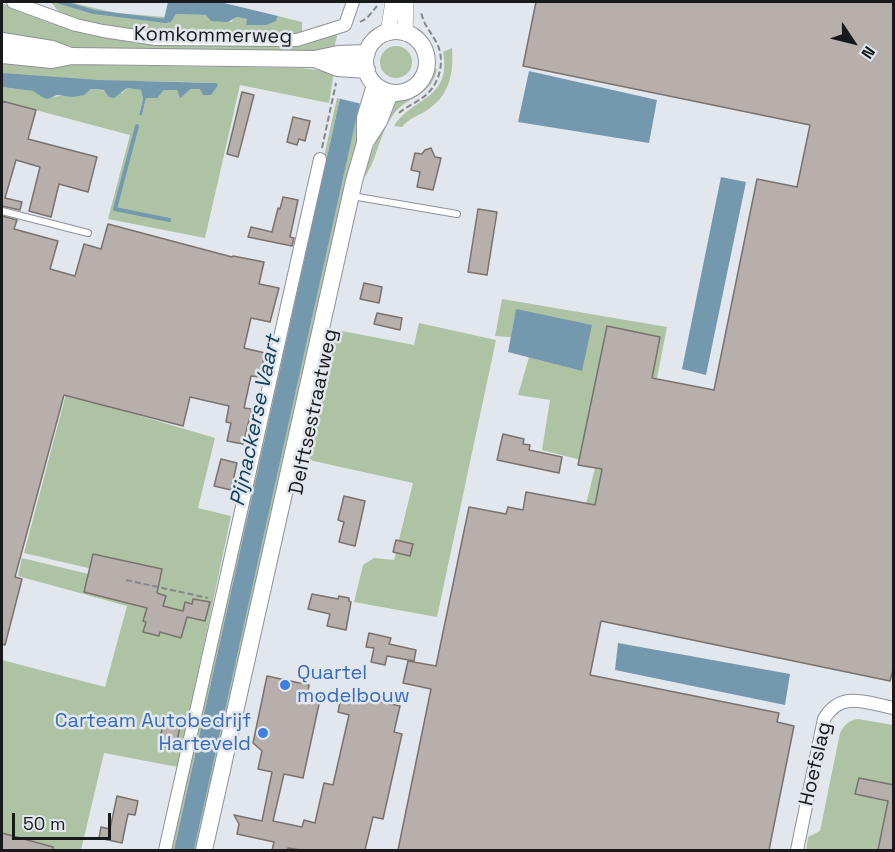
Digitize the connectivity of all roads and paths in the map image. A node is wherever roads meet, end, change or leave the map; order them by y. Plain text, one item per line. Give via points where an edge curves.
1 (13, 2) edge
2 (354, 2) edge
3 (387, 2) edge
4 (406, 2) edge
5 (421, 9) dead end
6 (349, 24) junction
7 (390, 34) junction
8 (2, 41) edge
9 (367, 53) junction
10 (2, 55) edge
11 (72, 56) junction
12 (343, 64) junction
13 (375, 81) junction
14 (395, 117) dead end
15 (320, 159) joint
16 (351, 196) junction
17 (2, 211) edge
18 (457, 214) dead end
19 (88, 233) dead end
20 (126, 580) dead end
21 (220, 601) junction
22 (894, 708) edge
23 (165, 850) edge
24 (204, 850) edge
25 (797, 850) edge

1 - 6 street, Komkommerweg via 76,25 156,39 297,40
2 - 6 street
3 - 6 path via 376,7 365,20
3 - 7 street
4 - 7 street
5 - 14 path via 425,27 438,45 441,69 430,90
7 - 9 main road
7 - 13 main road via 411,35 422,45 427,67 414,88 398,93
8 - 11 main road, Komkommerweg
9 - 12 main road, Komkommerweg
9 - 13 main road
10 - 11 main road, Komkommerweg via 52,60
11 - 12 main road, Komkommerweg via 315,59 338,54
12 - 13 main road, Komkommerweg
12 - 15 path
13 - 16 main road, Delftsestraatweg via 379,121 365,143
15 - 21 street
16 - 18 lane
16 - 24 main road, Delftsestraatweg
17 - 19 lane
20 - 21 path
21 - 23 street
22 - 25 street, Hoefslag via 851,700 830,708 824,719

